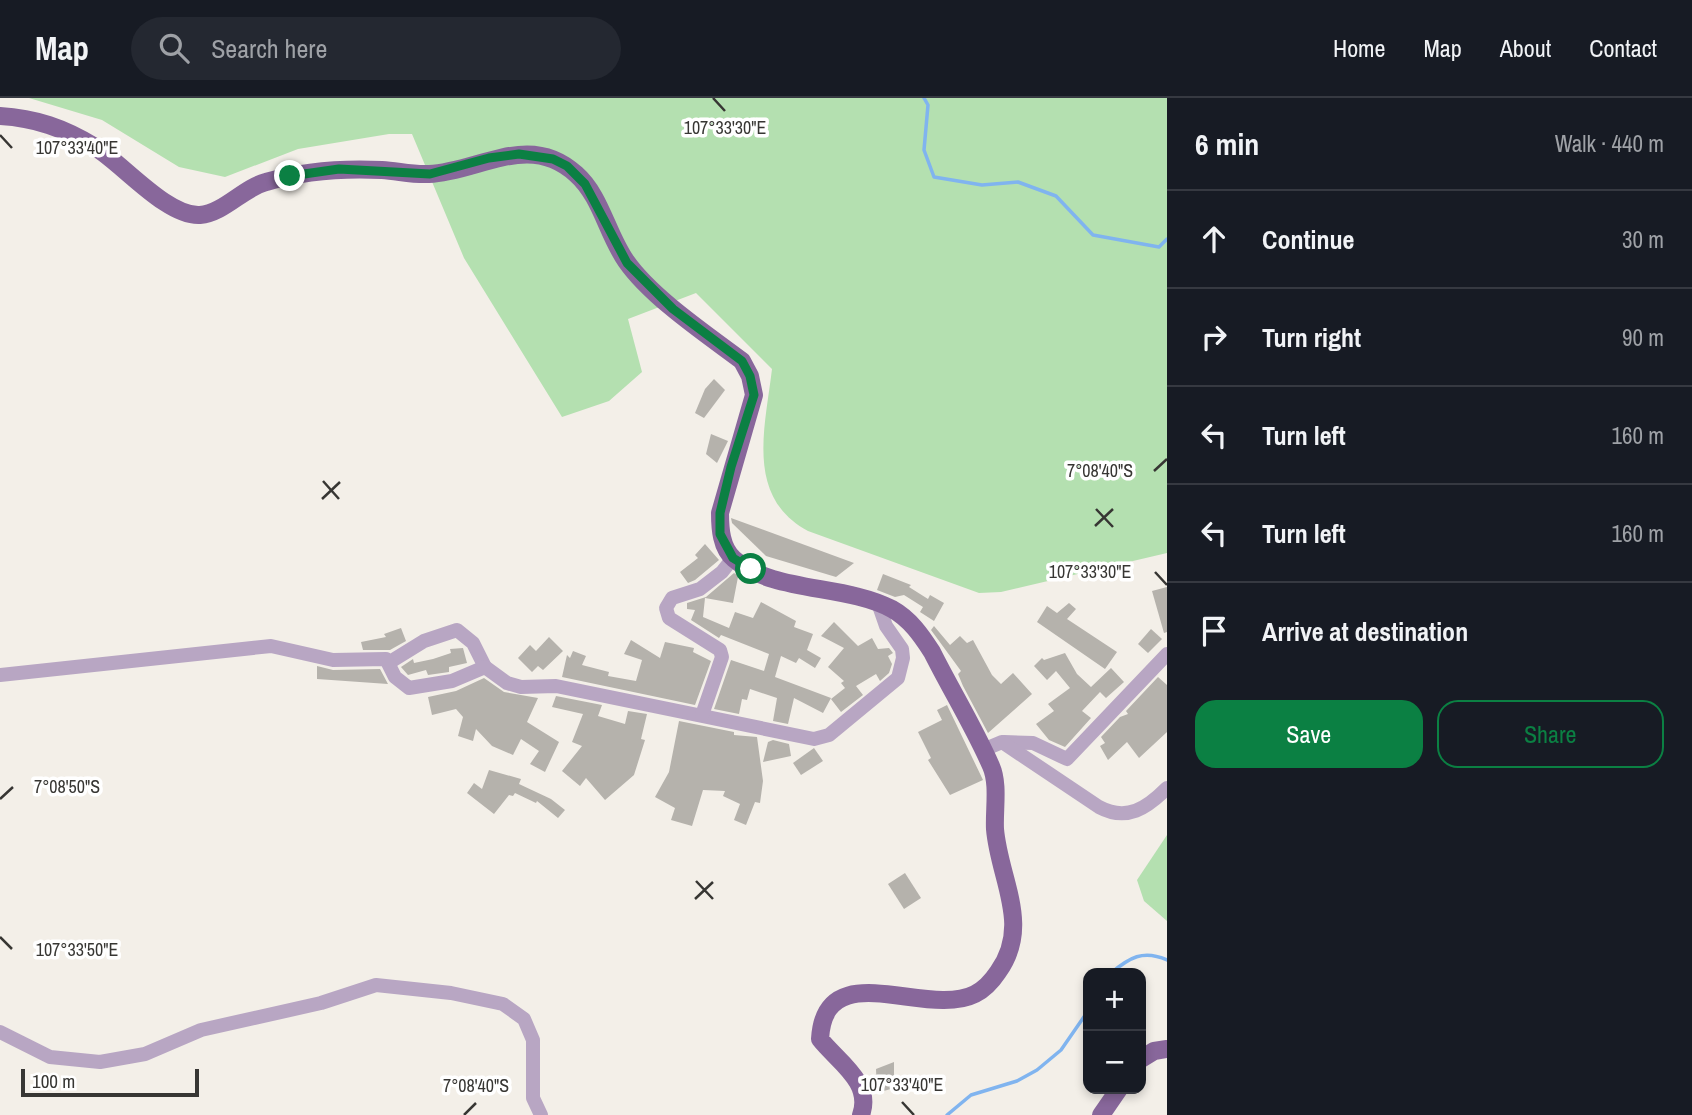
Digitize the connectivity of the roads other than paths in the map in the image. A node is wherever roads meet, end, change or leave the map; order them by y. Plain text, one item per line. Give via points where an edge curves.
1 (0, 116) edge
2 (733, 558) junction
3 (878, 603) junction
4 (1167, 654) edge
5 (390, 662) junction
6 (485, 667) junction
7 (0, 675) edge
8 (702, 715) junction
9 (1002, 742) junction
10 (983, 750) junction
11 (1167, 788) edge
12 (0, 1032) edge
13 (1167, 1049) edge
14 (1146, 1056) edge
15 (1116, 1094) edge
16 (541, 1115) edge
17 (861, 1115) edge
18 (1101, 1115) edge

1 - 2 main road via 26,117 56,127 104,153 175,209 200,215 263,182 316,172 430,174 519,154 567,166 585,184 627,263 673,309 742,361 750,376 754,395 720,513 720,534
2 - 3 main road via 791,585
2 - 8 street via 700,589 672,598 666,608 668,618 720,650 722,657
3 - 8 street via 886,626 902,649 898,678 830,735 814,739
3 - 10 main road via 902,615 921,634
4 - 9 street via 1067,759 1033,743
5 - 6 street via 395,677 409,688 452,681
5 - 6 street via 442,632 457,630 473,642
5 - 7 street via 333,660 271,646
6 - 8 street via 521,687 556,686
9 - 10 street
9 - 11 street via 1108,811 1140,811
10 - 17 main road via 992,768 995,831 1013,905 1010,949 991,982 971,996 921,1001 857,993 839,999 827,1010 820,1039 857,1079 863,1100
12 - 16 street via 50,1057 100,1062 145,1054 201,1030 321,1003 376,985 451,993 503,1004 524,1019 533,1040 533,1098
13 - 14 main road
15 - 18 main road

